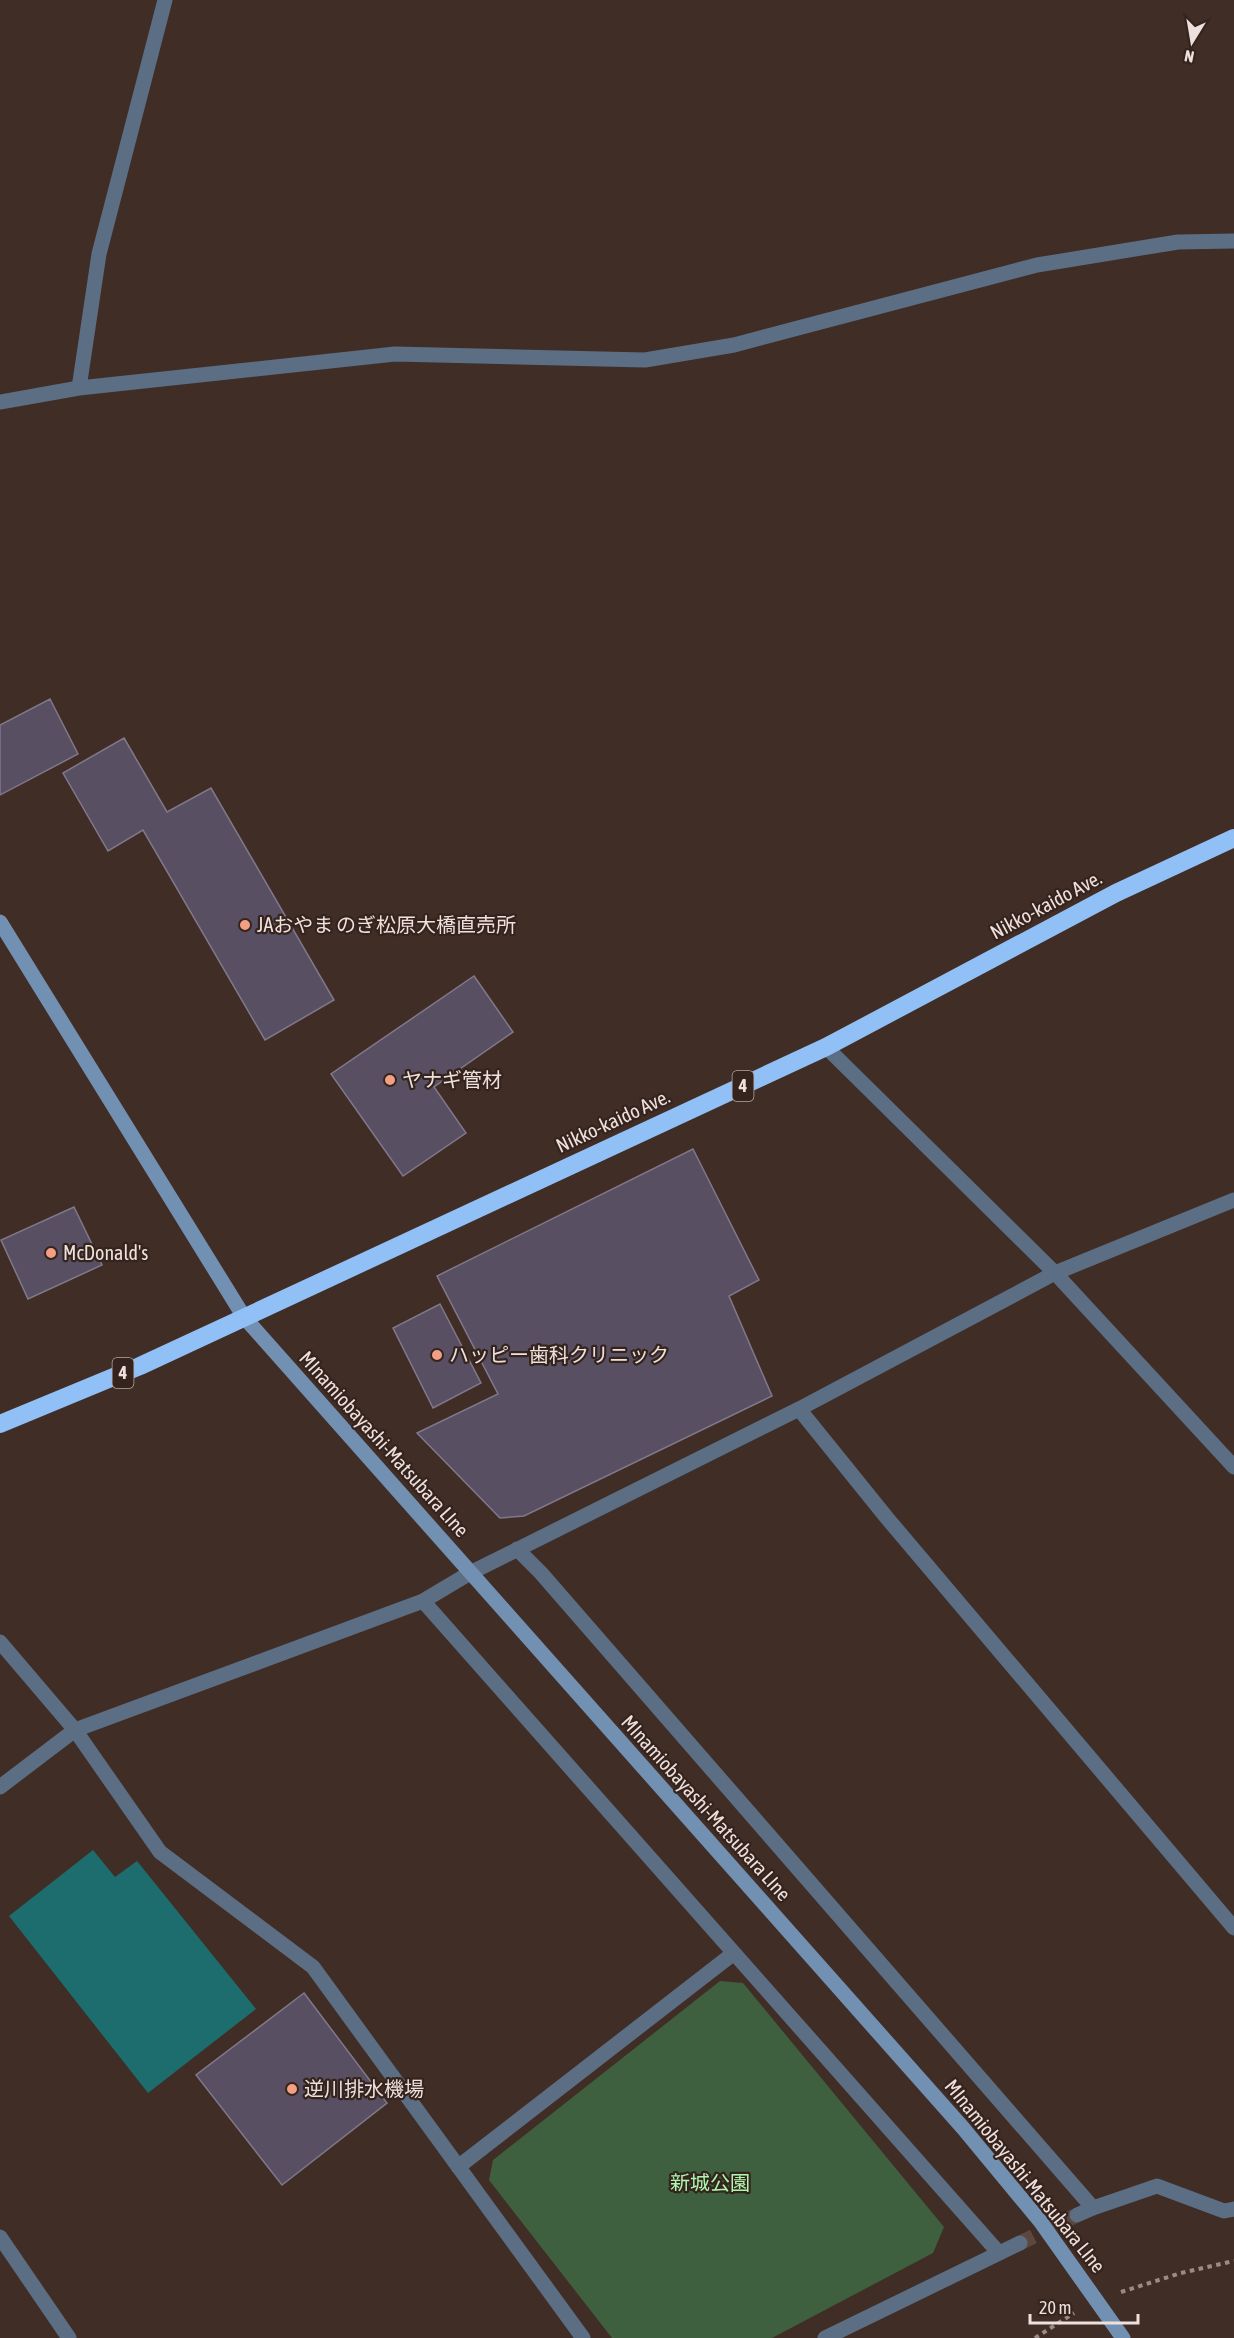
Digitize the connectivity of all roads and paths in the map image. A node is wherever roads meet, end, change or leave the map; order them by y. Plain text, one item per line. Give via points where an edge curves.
1 (165, 0) edge
2 (1234, 241) edge
3 (79, 388) junction
4 (0, 402) edge
5 (1234, 838) edge
6 (0, 922) edge
7 (826, 1047) junction
8 (1234, 1200) edge
9 (1055, 1273) junction
10 (244, 1317) junction
11 (799, 1409) junction
12 (0, 1424) edge
13 (1234, 1467) edge
14 (517, 1549) junction
15 (470, 1573) junction
16 (423, 1601) junction
17 (0, 1642) edge
18 (75, 1730) junction
19 (0, 1787) edge
20 (1234, 1928) edge
21 (734, 1953) junction
22 (458, 2167) junction
23 (1093, 2208) junction
24 (1234, 2209) edge
25 (1077, 2215) tunnel mouth
26 (0, 2237) edge
27 (1020, 2243) tunnel mouth
28 (999, 2253) junction
29 (1234, 2261) edge
30 (1120, 2293) dead end
31 (1075, 2313) dead end
32 (69, 2338) edge
33 (583, 2338) edge
34 (825, 2338) edge
35 (1035, 2338) edge
36 (1123, 2338) edge

1 - 3 street via 99,254
2 - 3 street via 1178,242 1037,265 734,345 645,360 395,354
3 - 4 street
5 - 7 highway, Nikko-kaido Ave. / 4 via 1116,893
6 - 10 main road, MInamiobayashi-Matsubara LIne
7 - 9 street
7 - 10 highway, Nikko-kaido Ave. / 4
8 - 9 street
9 - 11 street
9 - 13 street
10 - 12 highway, Nikko-kaido Ave. / 4 via 140,1366
10 - 15 main road, MInamiobayashi-Matsubara LIne
11 - 14 street
11 - 20 street
14 - 15 street
14 - 23 street
15 - 16 street
15 - 36 main road, MInamiobayashi-Matsubara LIne via 963,2128 1040,2221
16 - 18 street
16 - 21 street
17 - 18 street
18 - 19 street
18 - 22 street via 160,1852 313,1967
21 - 22 street
21 - 28 street
22 - 33 street
23 - 24 street via 1157,2186 1224,2211
23 - 25 street
26 - 32 street
27 - 28 street
28 - 34 street
29 - 30 path
31 - 35 path

